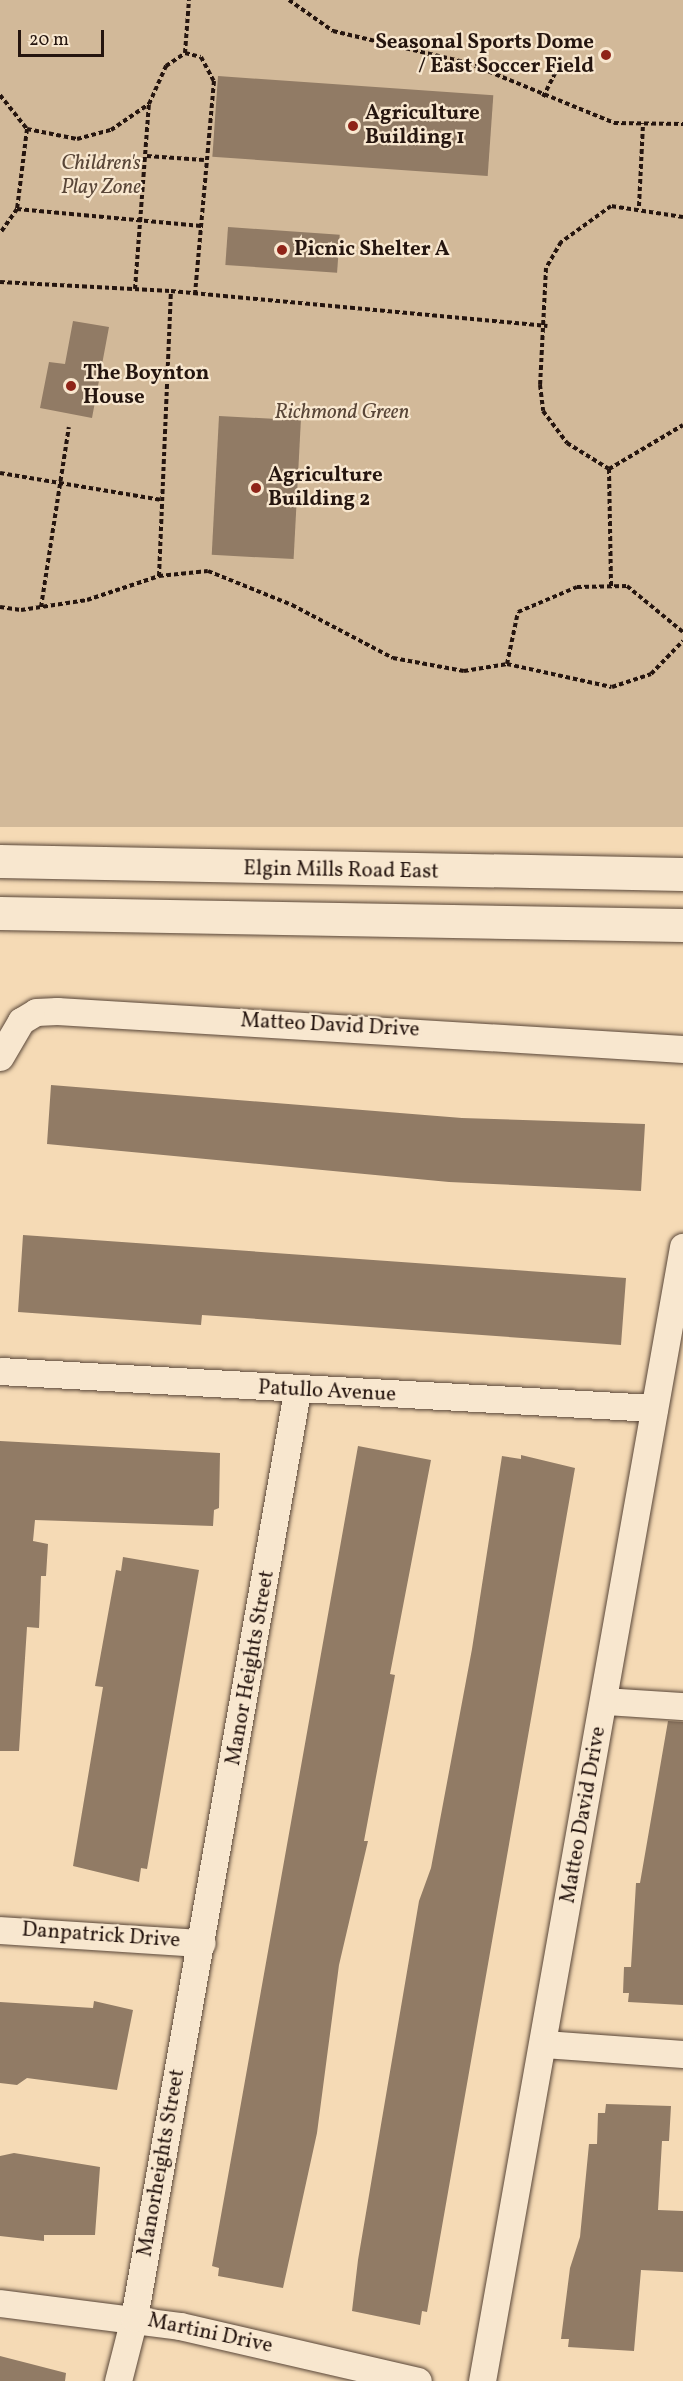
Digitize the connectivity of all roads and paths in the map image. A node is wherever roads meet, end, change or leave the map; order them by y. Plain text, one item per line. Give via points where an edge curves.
1 (189, 0) edge
2 (289, 0) edge
3 (185, 53) junction
4 (558, 68) dead end
5 (0, 95) edge
6 (543, 97) junction
7 (148, 104) junction
8 (643, 123) junction
9 (683, 124) edge
10 (27, 129) junction
11 (147, 156) junction
12 (204, 160) junction
13 (639, 206) junction
14 (17, 209) junction
15 (683, 217) edge
16 (141, 221) junction
17 (201, 226) junction
18 (0, 233) edge
19 (0, 282) edge
20 (135, 289) junction
21 (171, 291) junction
22 (195, 294) junction
23 (547, 326) junction
24 (683, 425) edge
25 (69, 427) dead end
26 (609, 469) junction
27 (0, 473) edge
28 (59, 483) junction
29 (162, 500) junction
30 (159, 576) junction
31 (611, 586) junction
32 (0, 607) edge
33 (41, 607) junction
34 (683, 632) edge
35 (683, 640) edge
36 (507, 664) junction
37 (0, 861) edge
38 (683, 874) edge
39 (0, 913) edge
40 (683, 925) edge
41 (683, 1049) edge
42 (0, 1057) edge
43 (683, 1247) edge
44 (0, 1371) edge
45 (297, 1392) junction
46 (654, 1408) junction
47 (605, 1701) junction
48 (683, 1706) edge
49 (0, 1930) edge
50 (202, 1943) junction
51 (544, 2044) junction
52 (683, 2054) edge
53 (0, 2303) edge
54 (134, 2318) junction
55 (118, 2381) edge
56 (418, 2381) edge
57 (482, 2381) edge

1 - 3 path
2 - 6 path via 333,31 468,63
3 - 7 path via 165,66
3 - 12 path via 201,57 214,81
4 - 6 path
5 - 10 path
6 - 8 path via 614,123
7 - 10 path via 111,130 77,139
7 - 11 path
8 - 9 path
8 - 13 path
10 - 14 path
11 - 12 path
11 - 16 path
12 - 17 path
13 - 15 path
13 - 23 path via 611,206 561,242 546,268
14 - 16 path
14 - 18 path
16 - 17 path
16 - 20 path
17 - 22 path
19 - 20 path
20 - 21 path
21 - 22 path
21 - 29 path
22 - 23 path
23 - 26 path via 540,384 543,411 567,443
24 - 26 path
25 - 28 path
26 - 31 path
27 - 28 path
28 - 29 path
28 - 33 path
29 - 30 path
30 - 33 path
30 - 36 path via 208,571 292,605 393,658 464,670
31 - 34 path via 627,586
31 - 36 path via 577,587 518,612
32 - 33 path
35 - 36 path via 651,674 612,687
37 - 38 main road, Elgin Mills Road East via 423,873
39 - 40 main road
41 - 42 street, Matteo David Drive via 57,1011 36,1012 21,1021
43 - 46 street, Matteo David Drive
44 - 45 street, Patullo Avenue
45 - 46 street, Patullo Avenue
45 - 50 street, Manor Heights Street
46 - 47 street, Matteo David Drive
47 - 48 street
47 - 51 street, Matteo David Drive
49 - 50 street, Danpatrick Drive
50 - 54 street, Manorheights Street
51 - 52 street
51 - 57 street, Matteo David Drive
53 - 54 street, Martini Drive
54 - 55 street, Manorheights Street
54 - 56 street, Martini Drive

